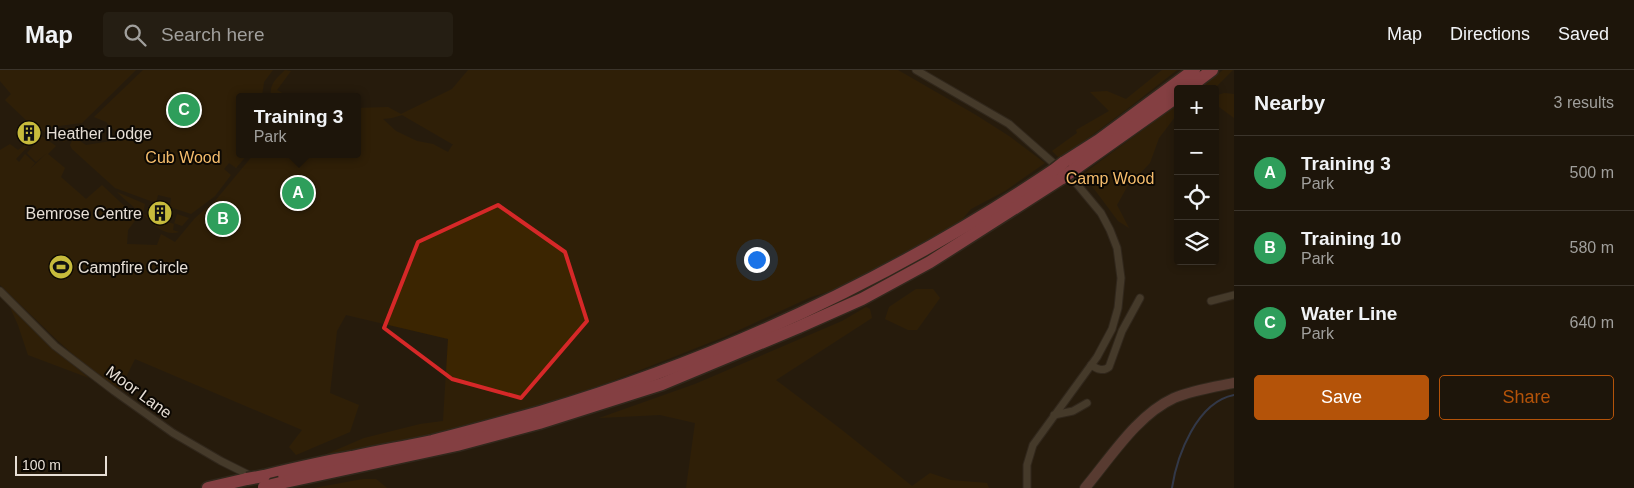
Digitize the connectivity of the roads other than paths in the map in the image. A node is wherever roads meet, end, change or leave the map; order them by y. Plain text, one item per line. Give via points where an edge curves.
1 (916, 70) edge
2 (1194, 70) edge
3 (1212, 70) edge
4 (1192, 85) edge
5 (1174, 99) edge
6 (1063, 171) junction
7 (0, 291) edge
8 (1234, 295) edge
9 (1140, 298) dead end
10 (1211, 301) dead end
11 (1091, 365) junction
12 (1234, 382) edge
13 (1088, 402) dead end
14 (1054, 415) junction
15 (262, 484) edge
16 (280, 486) edge
17 (208, 488) edge
18 (1027, 488) edge
19 (1085, 488) edge

1 - 11 street via 1008,124 1076,183 1103,218 1119,257 1120,293 1112,329
2 - 6 highway via 1099,140
3 - 4 highway
5 - 6 highway
6 - 15 highway via 1022,191 852,289 640,380 539,412 430,441 331,461
6 - 16 highway via 930,262 862,299 662,384 457,446
7 - 16 street, Moor Lane via 56,346 168,430 242,472
8 - 10 street
9 - 11 street via 1122,331 1109,367 1101,370
11 - 14 street
12 - 19 main road via 1181,396 1158,407 1139,423
13 - 14 street via 1073,411
14 - 18 street via 1033,445 1027,465
15 - 16 highway, bridge
15 - 17 highway, bridge via 247,479

